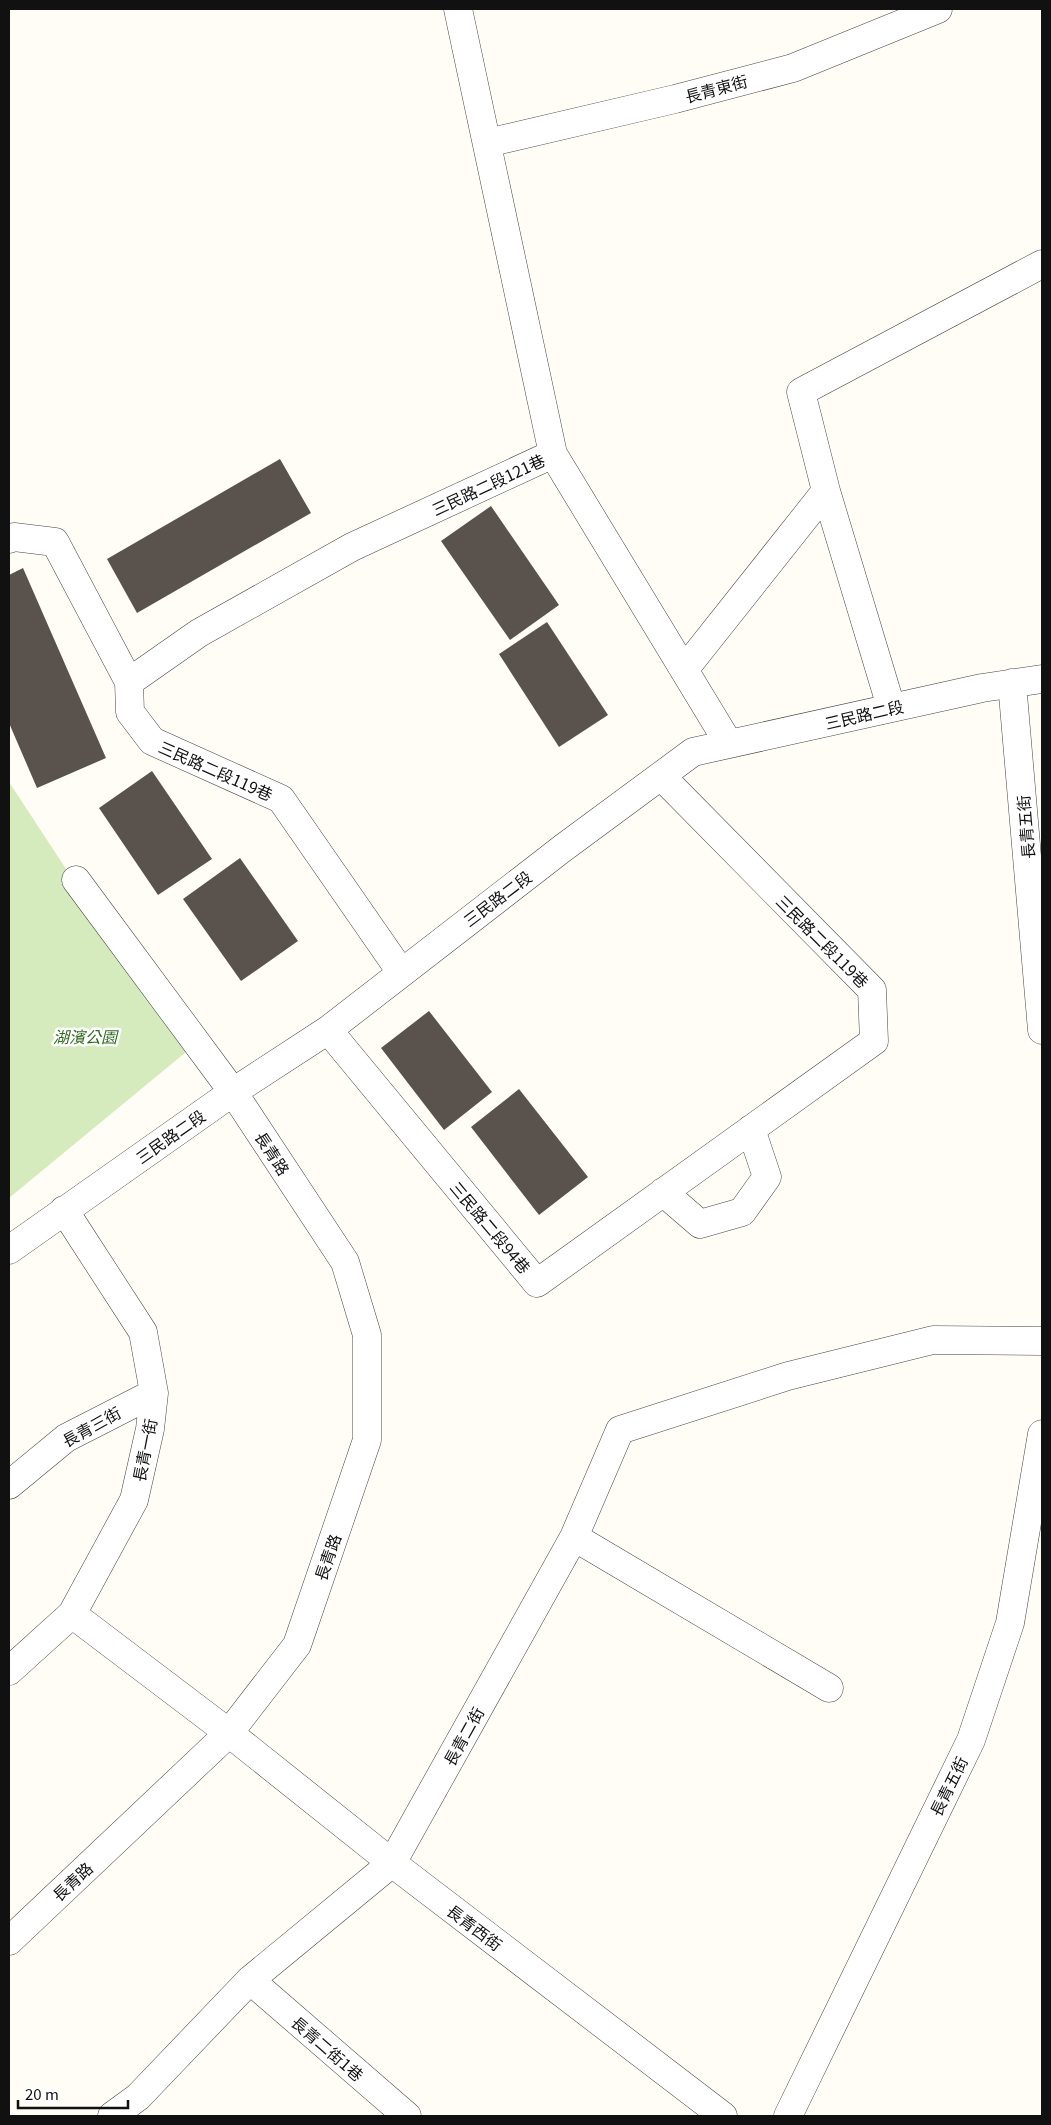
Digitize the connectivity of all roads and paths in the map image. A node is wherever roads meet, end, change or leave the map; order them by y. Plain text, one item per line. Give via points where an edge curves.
1 (458, 9) edge
2 (938, 9) edge
3 (487, 143) junction
4 (1042, 264) edge
5 (553, 454) junction
6 (826, 491) junction
7 (9, 539) edge
8 (684, 670) junction
9 (1042, 678) edge
10 (129, 682) junction
11 (1012, 683) junction
12 (891, 707) junction
13 (729, 744) junction
14 (660, 776) junction
15 (76, 880) dead end
16 (401, 972) junction
17 (328, 1030) junction
18 (1042, 1030) edge
19 (234, 1092) junction
20 (751, 1129) junction
21 (710, 1159) joint
22 (663, 1192) junction
23 (64, 1210) junction
24 (9, 1250) edge
25 (1042, 1341) edge
26 (154, 1393) junction
27 (1042, 1434) edge
28 (9, 1485) edge
29 (574, 1537) junction
30 (72, 1614) junction
31 (9, 1671) edge
32 (828, 1688) dead end
33 (229, 1733) junction
34 (392, 1864) junction
35 (9, 1942) edge
36 (250, 1980) junction
37 (113, 2116) edge
38 (407, 2116) edge
39 (723, 2116) edge
40 (788, 2116) edge

1 - 3 street
2 - 3 street, 長青東街 via 793,68
3 - 5 street
4 - 6 street via 801,392
5 - 8 street, 三民路二段121巷
5 - 10 street, 三民路二段121巷 via 352,547 199,633
6 - 8 street
6 - 12 street
7 - 10 street, 三民路二段119巷 via 14,536 55,542
8 - 13 street, 三民路二段121巷
9 - 11 street, 三民路二段
10 - 16 street, 三民路二段119巷 via 130,712 152,741 281,799
11 - 12 street, 三民路二段
11 - 18 street, 長青五街
12 - 13 street, 三民路二段
13 - 14 street, 三民路二段 via 693,752
14 - 16 street, 三民路二段
14 - 20 street, 三民路二段119巷 via 872,990 874,1041
15 - 19 street, 長青路
16 - 17 street, 三民路二段
17 - 19 street, 三民路二段
17 - 22 street, 三民路二段94巷 via 537,1283
19 - 23 street, 三民路二段
19 - 33 street, 長青路 via 345,1262 366,1335 367,1440 297,1645
20 - 21 street, 三民路二段119巷
20 - 22 street via 767,1176 742,1212 700,1224
21 - 22 street, 三民路二段94巷
23 - 24 street, 三民路二段
23 - 26 street, 長青一街 via 143,1332
25 - 29 street, 長青二街 via 933,1340 788,1376 620,1430
26 - 28 street, 長青三街 via 66,1438
26 - 30 street, 長青一街 via 150,1429 134,1500
27 - 40 street, 長青五街 via 1010,1622 971,1740
29 - 32 street
29 - 34 street, 長青二街
30 - 31 street, 長青一街
30 - 33 street, 長青西街
33 - 34 street, 長青西街
33 - 35 street, 長青路
34 - 36 street, 長青二街
34 - 39 street, 長青西街
36 - 37 street, 長青二街 via 138,2097
36 - 38 street, 長青二街1巷

